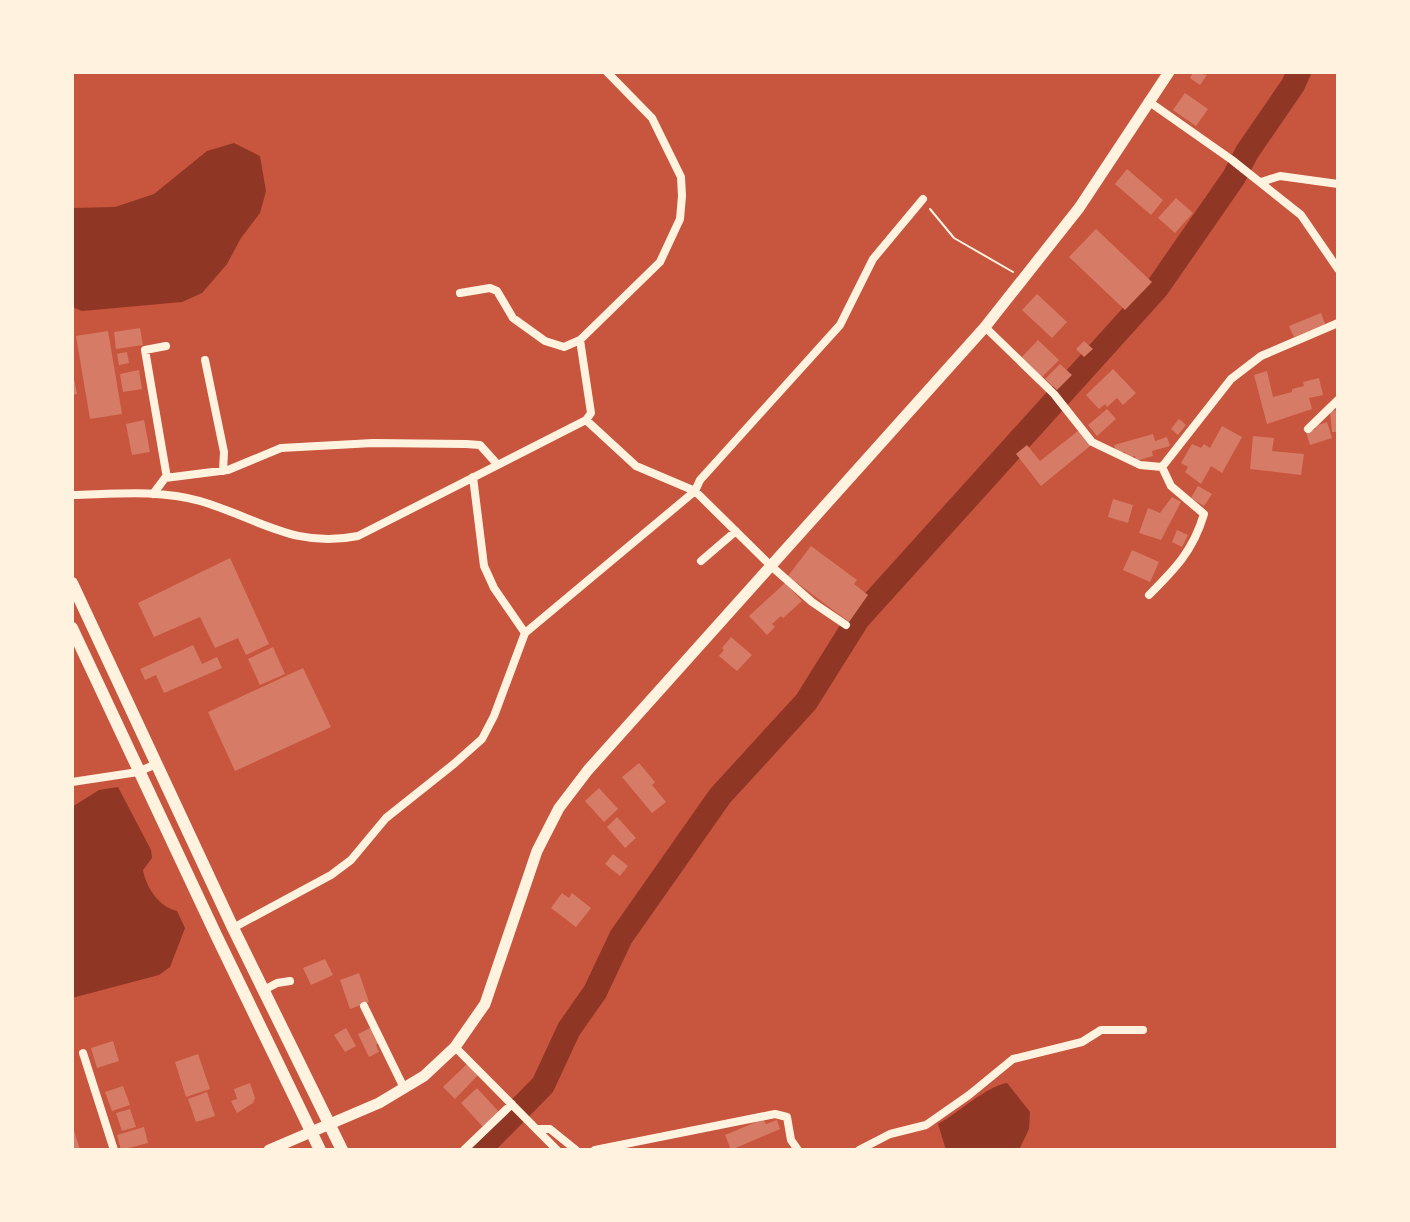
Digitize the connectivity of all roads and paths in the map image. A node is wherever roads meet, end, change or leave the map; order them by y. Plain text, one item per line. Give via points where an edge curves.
1 (607, 72) edge
2 (1169, 72) edge
3 (1148, 101) junction
4 (1261, 182) junction
5 (1338, 184) edge
6 (923, 199) joint
7 (1338, 269) edge
8 (1024, 279) junction
9 (460, 293) dead end
10 (1338, 323) edge
11 (985, 327) junction
12 (580, 340) junction
13 (166, 346) dead end
14 (205, 360) dead end
15 (1338, 400) edge
16 (586, 420) junction
17 (1308, 429) dead end
18 (497, 464) junction
19 (1162, 467) junction
20 (223, 471) junction
21 (473, 477) junction
22 (167, 478) junction
23 (695, 491) junction
24 (153, 494) junction
25 (72, 495) edge
26 (736, 531) junction
27 (701, 561) dead end
28 (771, 566) junction
29 (72, 583) edge
30 (1149, 595) dead end
31 (846, 625) dead end
32 (72, 628) edge
33 (525, 633) junction
34 (156, 764) junction
35 (138, 772) junction
36 (72, 782) edge
37 (233, 928) junction
38 (290, 981) dead end
39 (264, 990) junction
40 (364, 1006) dead end
41 (1143, 1030) dead end
42 (455, 1047) junction
43 (83, 1053) dead end
44 (404, 1088) junction
45 (512, 1104) junction
46 (330, 1124) junction
47 (538, 1129) junction
48 (312, 1132) junction
49 (114, 1150) edge
50 (269, 1150) edge
51 (320, 1150) edge
52 (342, 1150) edge
53 (464, 1150) edge
54 (557, 1150) edge
55 (576, 1150) edge
56 (595, 1150) edge
57 (798, 1150) edge
58 (859, 1150) edge

1 - 12 street via 652,118 681,177 680,219 660,262
2 - 3 main road
3 - 4 street
3 - 8 main road via 1079,208
4 - 5 street via 1280,176
4 - 7 street via 1301,215
6 - 8 path via 954,238
6 - 23 street via 873,259 840,325
8 - 11 main road
9 - 12 street via 490,288 513,318 545,341 564,347
10 - 19 street via 1261,356 1231,379
11 - 19 street via 1054,394 1092,442 1140,465
11 - 28 main road
12 - 16 street via 591,413
13 - 22 street via 145,350
14 - 20 street via 224,452
15 - 17 street
16 - 18 street
16 - 23 street via 636,466
18 - 20 street via 480,445 373,443 281,448
18 - 21 street
19 - 30 street via 1171,486 1204,514 1197,538 1180,564
20 - 22 street
21 - 24 street via 358,536 333,541 289,535 200,501
21 - 33 street via 484,566
22 - 24 street
23 - 26 street
23 - 33 street
24 - 25 street
26 - 27 street
26 - 28 street
28 - 31 street
28 - 42 main road via 559,808 537,851 485,1004
29 - 34 highway
32 - 35 highway
33 - 37 street via 482,739 386,818 351,860
34 - 35 street
34 - 37 highway
35 - 36 street
35 - 48 highway
37 - 39 highway
38 - 39 street
39 - 46 highway
40 - 44 street
41 - 58 street via 1101,1030 1082,1042 1013,1059 926,1125 890,1134
42 - 44 main road
42 - 45 street
43 - 49 street
44 - 46 main road
45 - 47 street
45 - 53 street
46 - 48 main road
46 - 52 highway
47 - 54 street
47 - 55 street via 550,1129
48 - 50 main road
48 - 51 highway
56 - 57 street via 775,1114 787,1117

